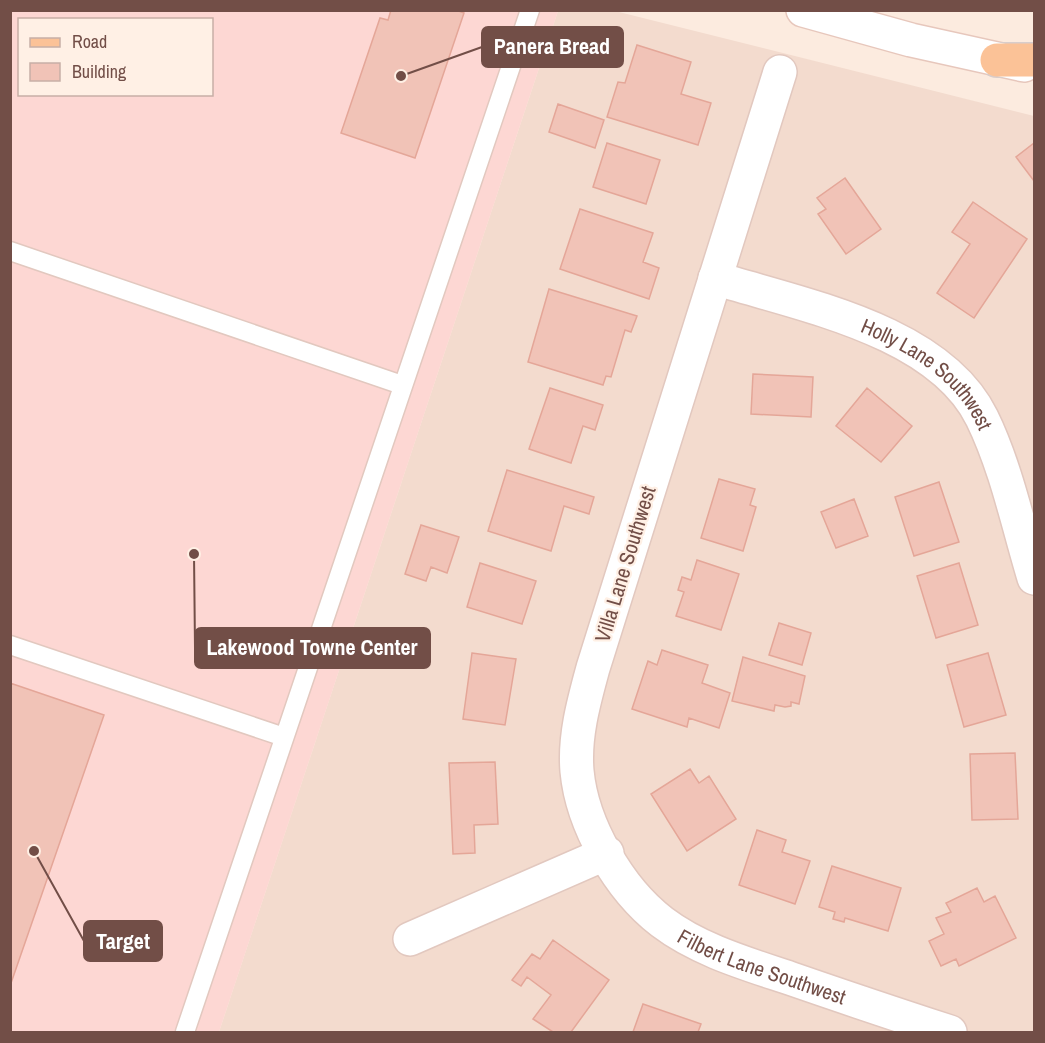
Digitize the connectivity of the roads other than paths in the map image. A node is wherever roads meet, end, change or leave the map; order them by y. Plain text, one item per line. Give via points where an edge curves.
1 (530, 10) edge
2 (803, 10) edge
3 (997, 60) junction
4 (1035, 60) edge
5 (1035, 68) edge
6 (780, 72) dead end
7 (10, 251) edge
8 (715, 278) junction
9 (402, 385) junction
10 (1035, 578) edge
11 (10, 645) edge
12 (284, 737) junction
13 (607, 853) junction
14 (410, 939) dead end
15 (185, 1032) edge
16 (950, 1032) edge

1 - 9 lane
2 - 3 street
3 - 4 main road
3 - 5 street
6 - 8 street, Villa Lane Southwest
7 - 9 lane
8 - 10 street, Holly Lane Southwest via 880,332 923,354 953,378 986,428
8 - 13 street, Villa Lane Southwest via 583,706 577,770 586,812
9 - 12 lane
11 - 12 lane
12 - 15 lane
13 - 14 street
13 - 16 street, Filbert Lane Southwest via 645,906 681,934 748,963

